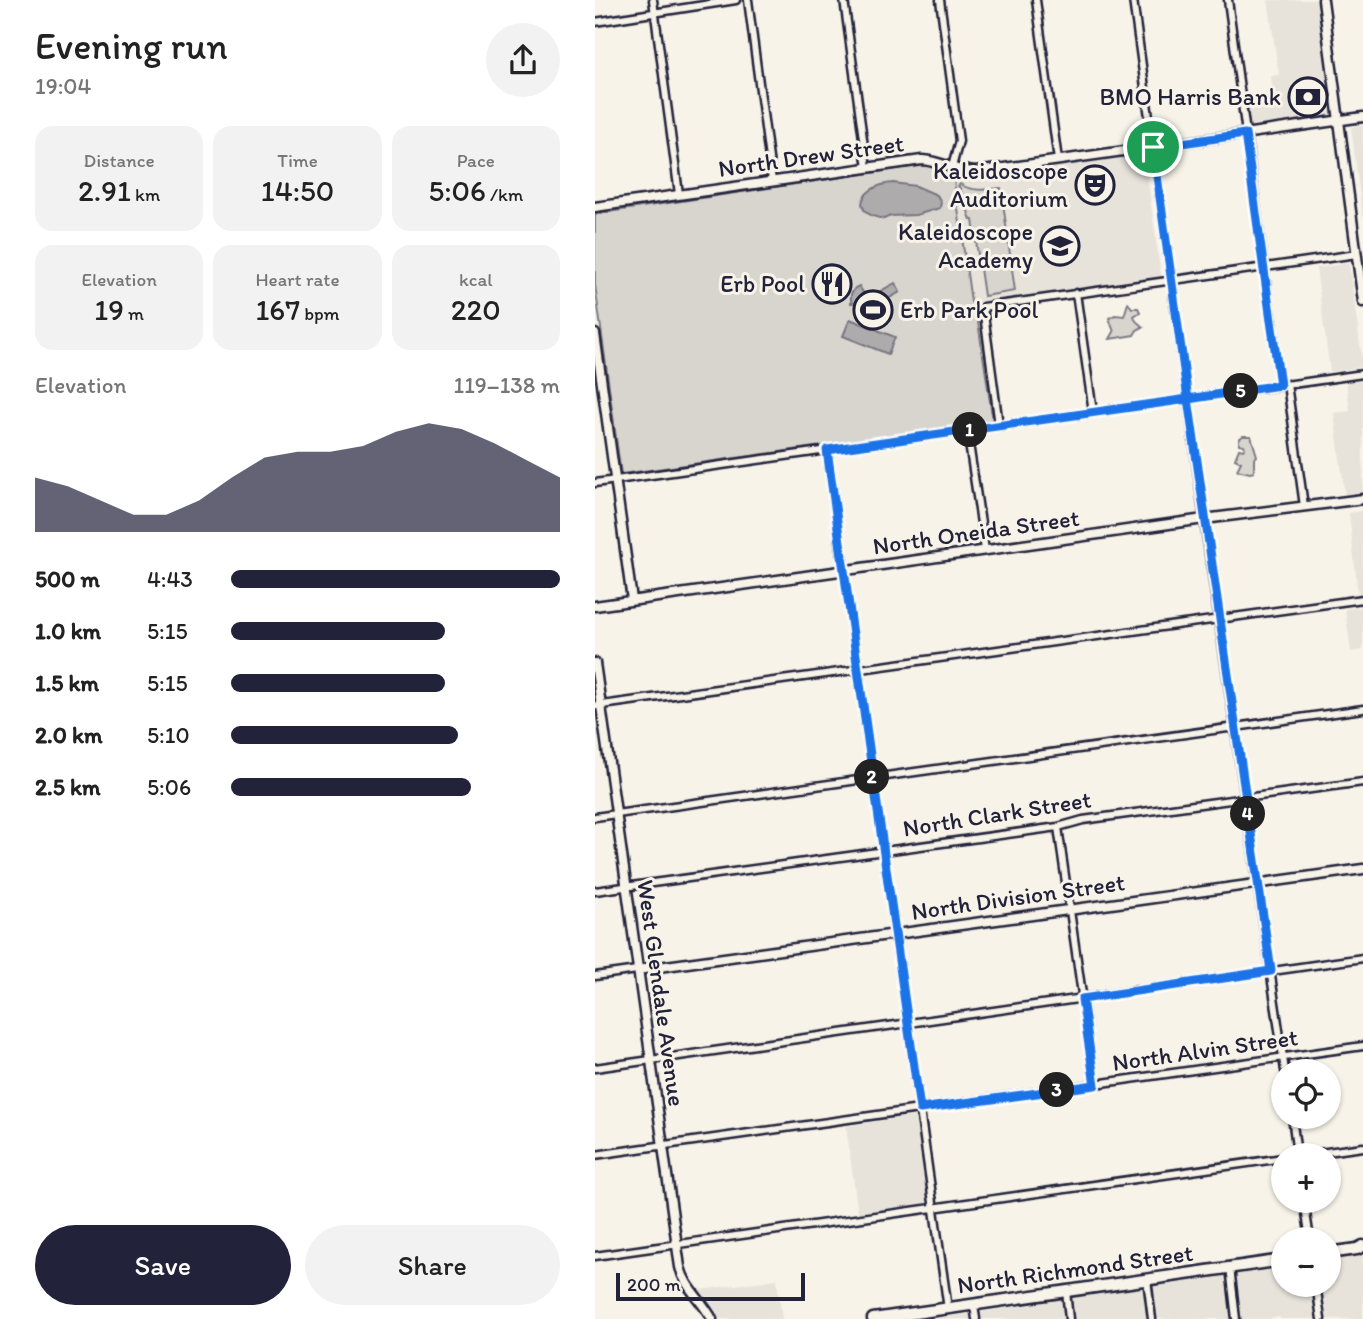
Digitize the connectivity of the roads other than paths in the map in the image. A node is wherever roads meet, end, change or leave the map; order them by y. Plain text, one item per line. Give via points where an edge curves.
1 (653, 0) edge
2 (736, 0) edge
3 (748, 0) edge
4 (844, 0) edge
5 (940, 0) edge
6 (1036, 0) edge
7 (1133, 0) edge
8 (1227, 0) edge
9 (1323, 0) edge
10 (655, 12) junction
11 (595, 22) edge
12 (1363, 117) edge
13 (1339, 120) junction
14 (1245, 134) junction
15 (1153, 147) junction
16 (1058, 160) junction
17 (952, 167) junction
18 (867, 168) junction
19 (772, 181) junction
20 (679, 194) junction
21 (595, 207) edge
22 (1357, 254) junction
23 (1264, 268) junction
24 (1171, 280) junction
25 (1076, 293) junction
26 (1363, 302) edge
27 (595, 334) edge
28 (1363, 374) edge
29 (1284, 385) junction
30 (1188, 399) junction
31 (1093, 412) junction
32 (999, 425) junction
33 (967, 430) junction
34 (827, 450) junction
35 (615, 480) junction
36 (595, 483) edge
37 (1363, 499) edge
38 (1304, 506) junction
39 (1204, 519) junction
40 (985, 550) junction
41 (844, 570) junction
42 (1363, 599) edge
43 (632, 600) junction
44 (595, 606) edge
45 (1219, 618) junction
46 (595, 663) edge
47 (858, 669) junction
48 (598, 705) edge
49 (1363, 709) edge
50 (1235, 727) junction
51 (872, 778) junction
52 (1363, 782) edge
53 (1245, 798) junction
54 (616, 814) junction
55 (595, 817) edge
56 (1058, 827) junction
57 (883, 851) junction
58 (1363, 869) edge
59 (1258, 884) junction
60 (627, 887) junction
61 (595, 891) edge
62 (1070, 909) junction
63 (895, 934) junction
64 (1363, 958) edge
65 (638, 970) junction
66 (1271, 971) junction
67 (595, 976) edge
68 (1082, 999) junction
69 (907, 1023) junction
70 (1363, 1046) edge
71 (1283, 1057) junction
72 (650, 1060) junction
73 (595, 1068) edge
74 (1095, 1085) junction
75 (920, 1109) junction
76 (662, 1146) junction
77 (1363, 1147) edge
78 (1341, 1150) edge
79 (595, 1155) edge
80 (1271, 1160) edge
81 (934, 1208) junction
82 (676, 1244) junction
83 (1361, 1248) edge
84 (1341, 1252) edge
85 (595, 1256) edge
86 (1271, 1262) edge
87 (1230, 1267) junction
88 (1147, 1279) junction
89 (1066, 1291) junction
90 (1318, 1297) edge
91 (974, 1305) junction
92 (948, 1309) junction
93 (712, 1319) edge
94 (873, 1319) edge
95 (975, 1319) edge
96 (1069, 1319) edge
97 (1152, 1319) edge
98 (1236, 1319) edge
99 (1321, 1319) edge

1 - 10 street
2 - 10 street
3 - 19 street
4 - 18 street
5 - 17 street via 959,141
6 - 16 street
7 - 15 street
8 - 14 street
9 - 13 street
10 - 11 street
10 - 20 street
12 - 13 street, North Drew Street
13 - 14 street, North Drew Street
13 - 22 street
14 - 15 street, North Drew Street
14 - 23 street
15 - 16 street, North Drew Street
15 - 24 street
16 - 17 street, North Drew Street via 976,172
17 - 18 street, North Drew Street via 922,160
18 - 19 street, North Drew Street
19 - 20 street, North Drew Street
20 - 21 street, North Drew Street
22 - 23 street
22 - 26 street
23 - 24 street
23 - 29 street
24 - 25 street
24 - 30 street
25 - 31 street
25 - 32 street via 983,307
27 - 35 street
28 - 29 street
29 - 30 street
29 - 38 street
30 - 31 street
30 - 39 street
31 - 32 street
32 - 33 street
33 - 34 street
33 - 40 street
34 - 35 street
34 - 41 street
35 - 36 street
35 - 43 street
37 - 38 street, North Oneida Street
38 - 39 street, North Oneida Street
39 - 40 street, North Oneida Street
39 - 45 street
40 - 41 street, North Oneida Street
41 - 43 street, North Oneida Street
41 - 47 street
42 - 45 street
43 - 44 street, North Oneida Street
45 - 47 street
45 - 50 street
46 - 48 street, West Glendale Avenue
47 - 48 street
47 - 51 street
48 - 54 street, West Glendale Avenue
49 - 50 street
50 - 51 street
50 - 53 street
51 - 54 street
51 - 57 street
52 - 53 street, North Clark Street
53 - 56 street, North Clark Street
53 - 59 street
54 - 55 street
54 - 60 street, West Glendale Avenue
56 - 57 street, North Clark Street
56 - 62 street
57 - 60 street, North Clark Street
57 - 63 street
58 - 59 street, North Division Street
59 - 62 street, North Division Street
59 - 66 street
60 - 61 street, North Clark Street
60 - 65 street, West Glendale Avenue
62 - 63 street, North Division Street
62 - 68 street
63 - 65 street, North Division Street
63 - 69 street
64 - 66 street
65 - 67 street, North Division Street
65 - 72 street, West Glendale Avenue
66 - 68 street
66 - 71 street
68 - 69 street
68 - 74 street
69 - 72 street
69 - 75 street
70 - 71 street, North Alvin Street
71 - 74 street, North Alvin Street
72 - 73 street
72 - 76 street, West Glendale Avenue
74 - 75 street, North Alvin Street
75 - 76 street, North Alvin Street
75 - 81 street
76 - 79 street, North Alvin Street
76 - 82 street, West Glendale Avenue
77 - 78 street
80 - 81 street
81 - 82 street
81 - 92 street
82 - 85 street
82 - 93 street, West Glendale Avenue via 683,1278
83 - 84 main road
86 - 87 main road, North Richmond Street
87 - 88 main road, North Richmond Street
87 - 98 street
88 - 89 main road, North Richmond Street
88 - 97 street
89 - 91 main road, North Richmond Street
89 - 96 street
90 - 99 street
91 - 92 main road, North Richmond Street
91 - 95 street
92 - 94 main road, North Richmond Street

